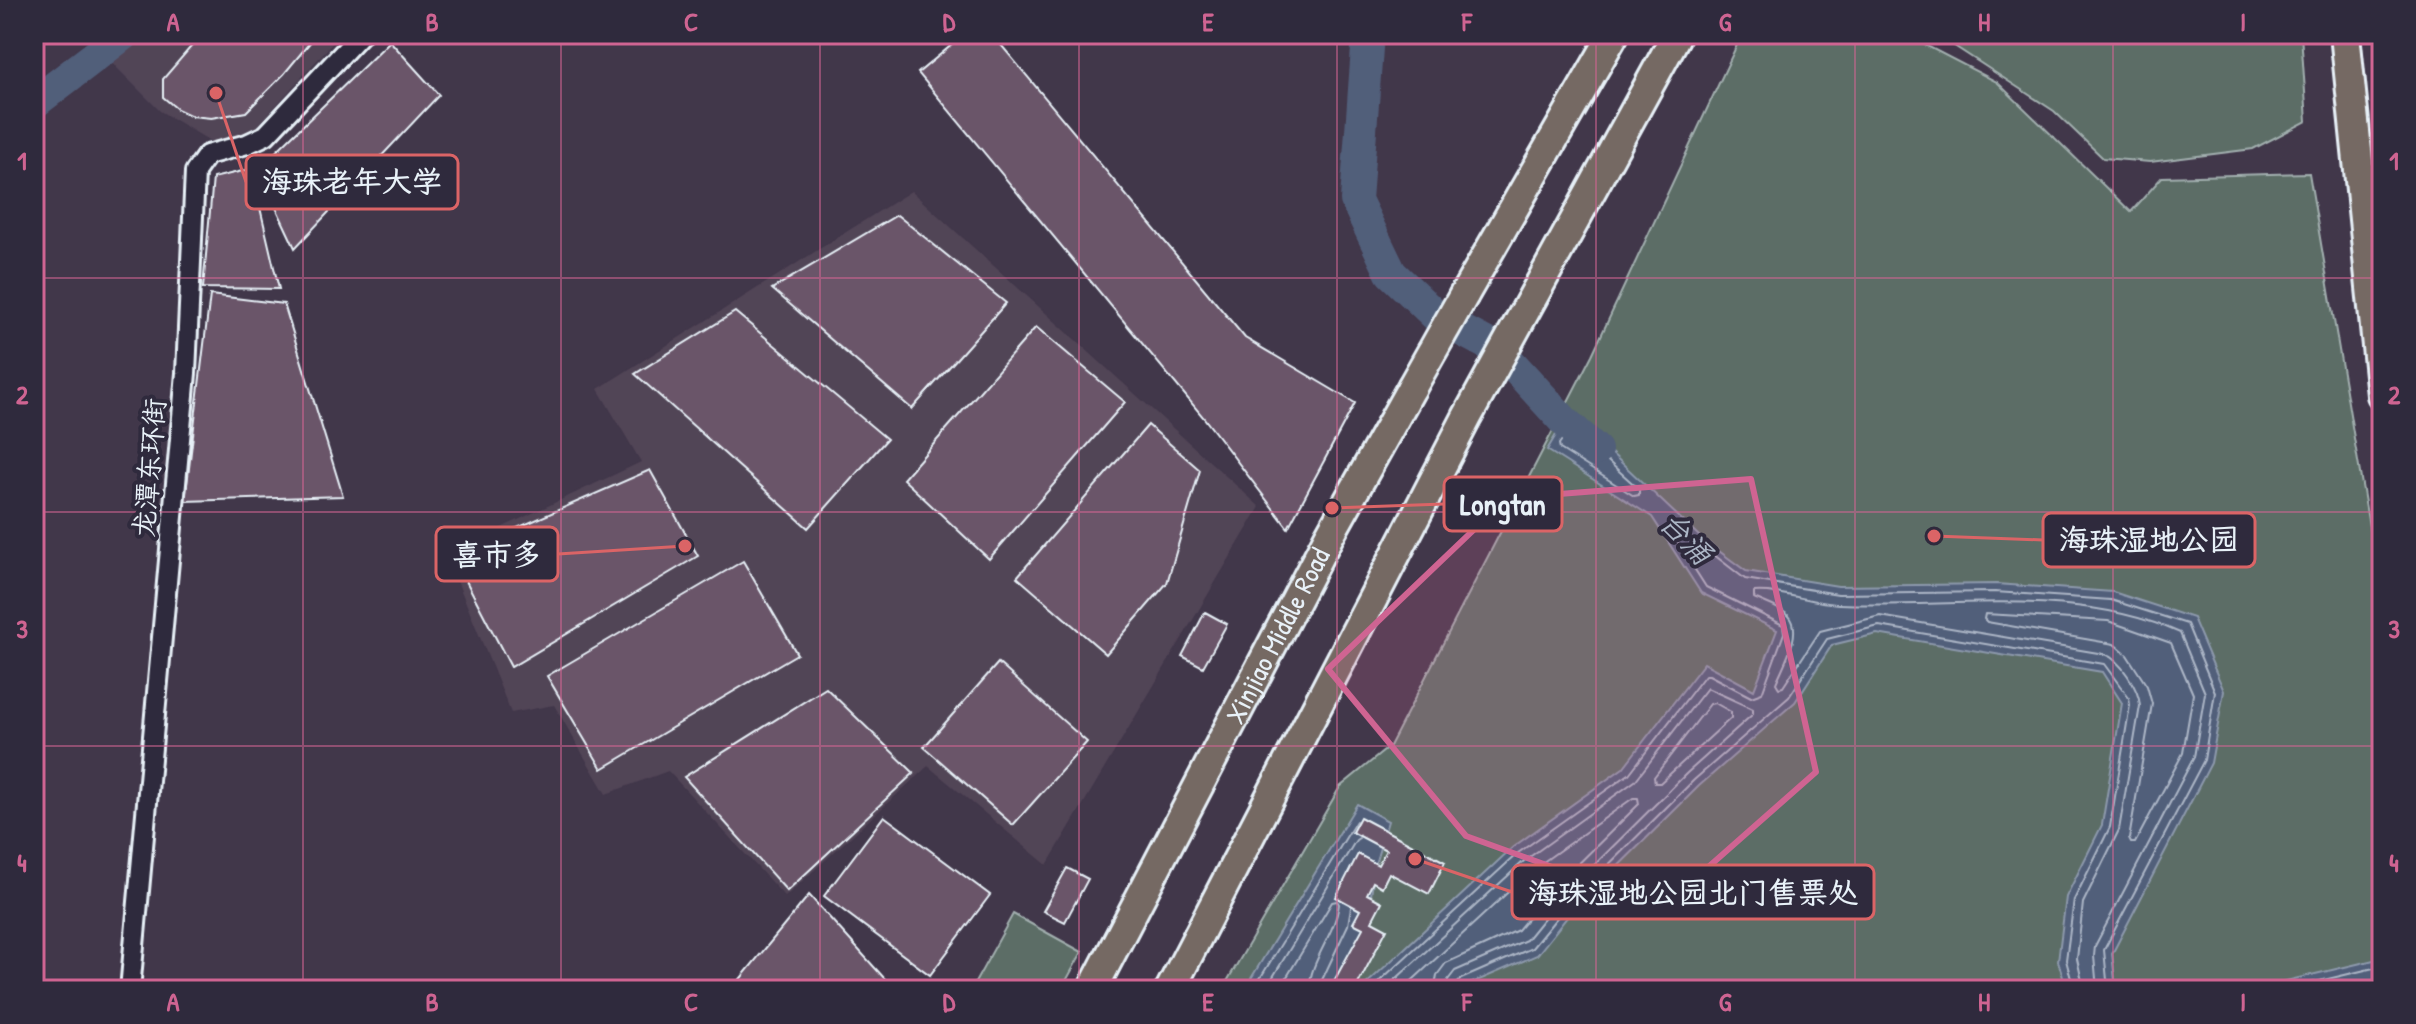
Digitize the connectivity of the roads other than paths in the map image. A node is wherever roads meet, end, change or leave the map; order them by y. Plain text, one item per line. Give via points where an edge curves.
1 (361, 34) edge
2 (1614, 34) edge
3 (1677, 34) edge
4 (2345, 34) edge
5 (2382, 395) edge
6 (130, 990) edge
7 (1092, 990) edge
8 (1170, 990) edge

1 - 6 street, 龙潭东环街 via 266,135 207,155 195,172 186,373
2 - 7 highway, Xinjiao Middle Road, bridge via 1329,536
3 - 8 highway via 1516,324
4 - 5 highway

